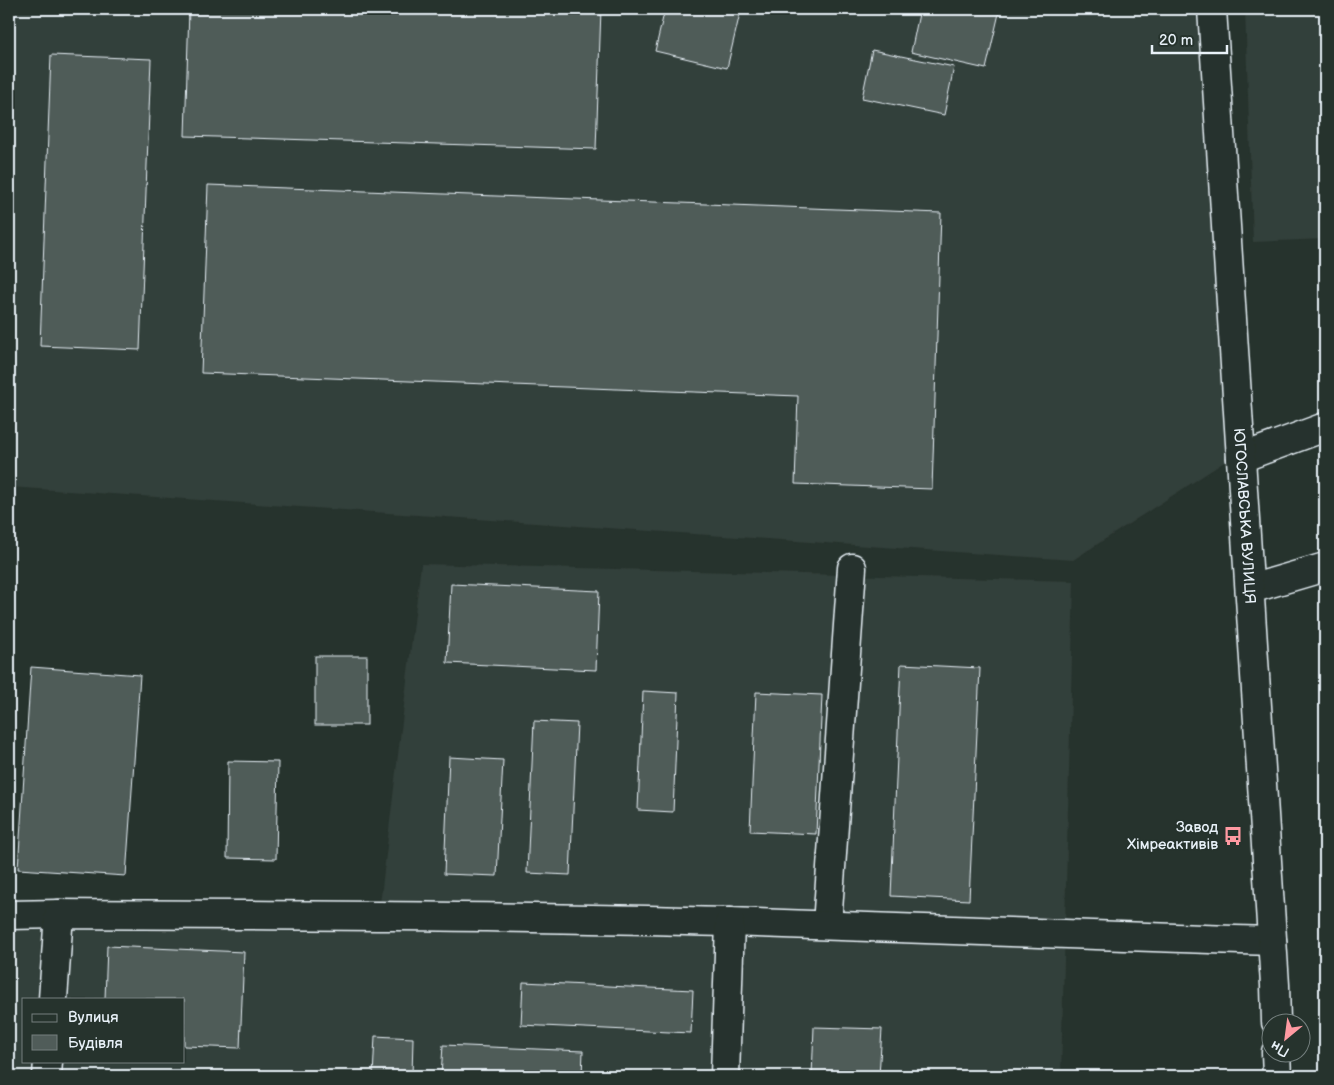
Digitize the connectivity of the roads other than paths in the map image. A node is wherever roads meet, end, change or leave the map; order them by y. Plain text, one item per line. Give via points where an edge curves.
1 (1212, 9) edge
2 (1325, 427) edge
3 (1242, 458) junction
4 (1325, 567) edge
5 (852, 568) dead end
6 (1250, 589) junction
7 (9, 914) edge
8 (59, 914) junction
9 (730, 922) junction
10 (827, 925) junction
11 (1272, 942) junction
12 (53, 998) edge
13 (1276, 1012) edge
14 (48, 1062) edge
15 (1276, 1062) edge
16 (47, 1076) edge
17 (725, 1076) edge
18 (1277, 1076) edge

1 - 3 main road, ЮГОСЛАВСЬКА ВУЛИЦЯ
2 - 3 main road
3 - 6 main road, ЮГОСЛАВСЬКА ВУЛИЦЯ
4 - 6 main road
5 - 10 main road
6 - 11 main road, ЮГОСЛАВСЬКА ВУЛИЦЯ
7 - 8 main road
8 - 9 main road
8 - 12 main road
9 - 10 main road
9 - 17 main road
10 - 11 main road
11 - 13 main road, ЮГОСЛАВСЬКА ВУЛИЦЯ
14 - 16 main road
15 - 18 main road

